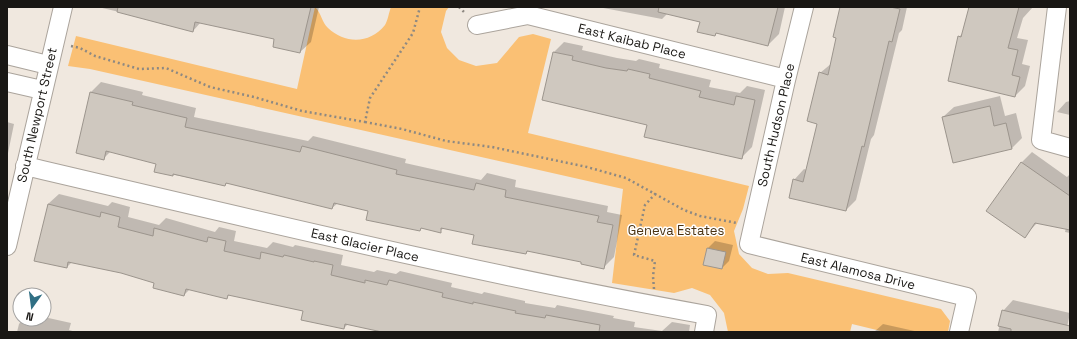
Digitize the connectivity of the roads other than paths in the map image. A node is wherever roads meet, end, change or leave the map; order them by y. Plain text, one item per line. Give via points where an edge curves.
1 (63, 7) edge
2 (804, 7) edge
3 (1057, 7) edge
4 (477, 25) dead end
5 (7, 55) edge
6 (48, 65) junction
7 (786, 79) junction
8 (7, 82) edge
9 (42, 90) junction
10 (1070, 148) edge
11 (25, 166) junction
12 (749, 244) joint
13 (7, 246) edge
14 (705, 323) edge
15 (958, 332) edge

1 - 6 street, South Newport Street
2 - 7 street, South Hudson Place
3 - 10 street via 1041,140
4 - 7 street, East Kaibab Place via 528,15
5 - 6 street
6 - 9 street, South Newport Street
7 - 12 street, South Hudson Place
8 - 9 street
9 - 11 street, South Newport Street
11 - 13 street, South Newport Street
11 - 14 street, East Glacier Place via 412,256 652,305
12 - 15 street, East Alamosa Drive via 967,297

